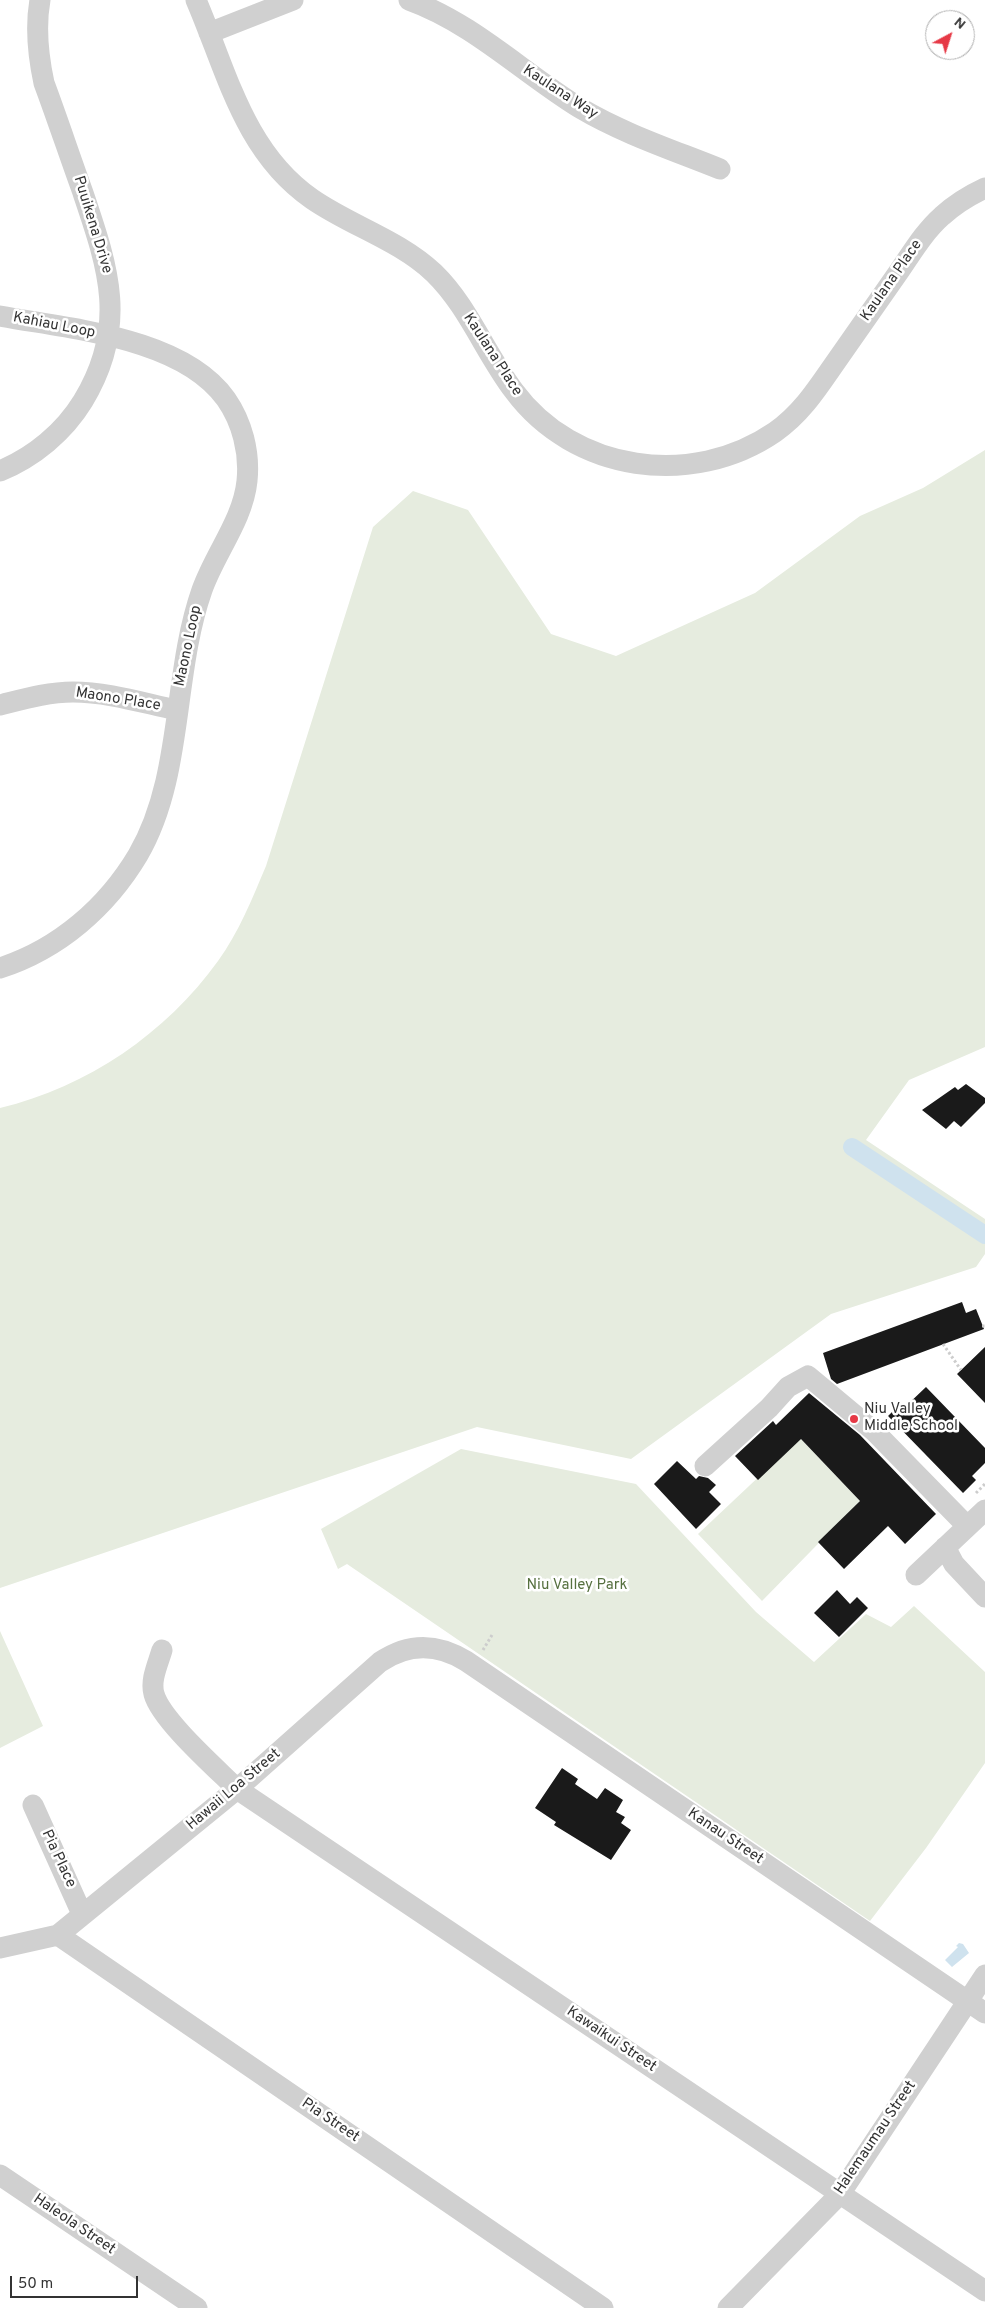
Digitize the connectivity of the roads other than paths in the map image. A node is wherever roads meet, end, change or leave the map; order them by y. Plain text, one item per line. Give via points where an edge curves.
1 (40, 0) edge
2 (196, 0) edge
3 (293, 0) edge
4 (410, 0) edge
5 (209, 32) junction
6 (720, 169) dead end
7 (985, 188) edge
8 (0, 316) edge
9 (108, 336) junction
10 (0, 471) edge
11 (0, 705) edge
12 (177, 710) junction
13 (0, 968) edge
14 (705, 1466) dead end
15 (985, 1510) edge
16 (967, 1526) junction
17 (945, 1546) junction
18 (916, 1575) dead end
19 (985, 1597) edge
20 (162, 1650) dead end
21 (474, 1656) joint
22 (237, 1789) junction
23 (33, 1805) dead end
24 (82, 1914) junction
25 (58, 1935) junction
26 (0, 1948) edge
27 (985, 1975) edge
28 (967, 2001) junction
29 (985, 2013) edge
30 (0, 2175) edge
31 (840, 2194) junction
32 (985, 2291) edge
33 (197, 2308) edge
34 (603, 2308) edge
35 (728, 2308) edge

1 - 9 street, Puuikena Drive via 37,43 44,82 106,262 111,299
2 - 5 street, Kaulana Place
3 - 5 street
4 - 6 street, Kaulana Way via 445,16 592,114
5 - 7 street, Kaulana Place via 244,120 278,169 312,199 402,249 432,271 457,300 515,392 543,422 589,450 636,464 678,466 719,458 758,442 792,418 807,403 926,234 954,206
8 - 9 street, Kahiau Loop
9 - 10 street, Puuikena Drive via 98,372 66,424 37,450
9 - 12 street, Maono Loop via 175,357 204,375 216,386 235,414 246,446 244,494 196,606
11 - 12 street, Maono Place via 53,693 73,692 114,696
12 - 13 street, Maono Loop via 159,806 126,874 111,894 74,929 32,955
14 - 16 street via 788,1387 808,1376 874,1431
15 - 16 street
16 - 17 street
17 - 18 street
17 - 19 street via 954,1564
20 - 22 street, Kawaikui Street via 152,1680 154,1695 167,1716
21 - 22 street, Hawaii Loa Street via 432,1648 394,1653 373,1667
21 - 28 street, Kanau Street
22 - 24 street, Hawaii Loa Street
22 - 31 street, Kawaikui Street
23 - 24 street, Pia Place
24 - 25 street, Hawaii Loa Street
25 - 26 street, Hawaii Loa Street
25 - 34 street, Pia Street
27 - 28 street, Halemaumau Street
28 - 29 street, Kanau Street
28 - 31 street, Halemaumau Street
30 - 33 street, Haleola Street
31 - 32 street, Kawaikui Street
31 - 35 street, Halemaumau Street

